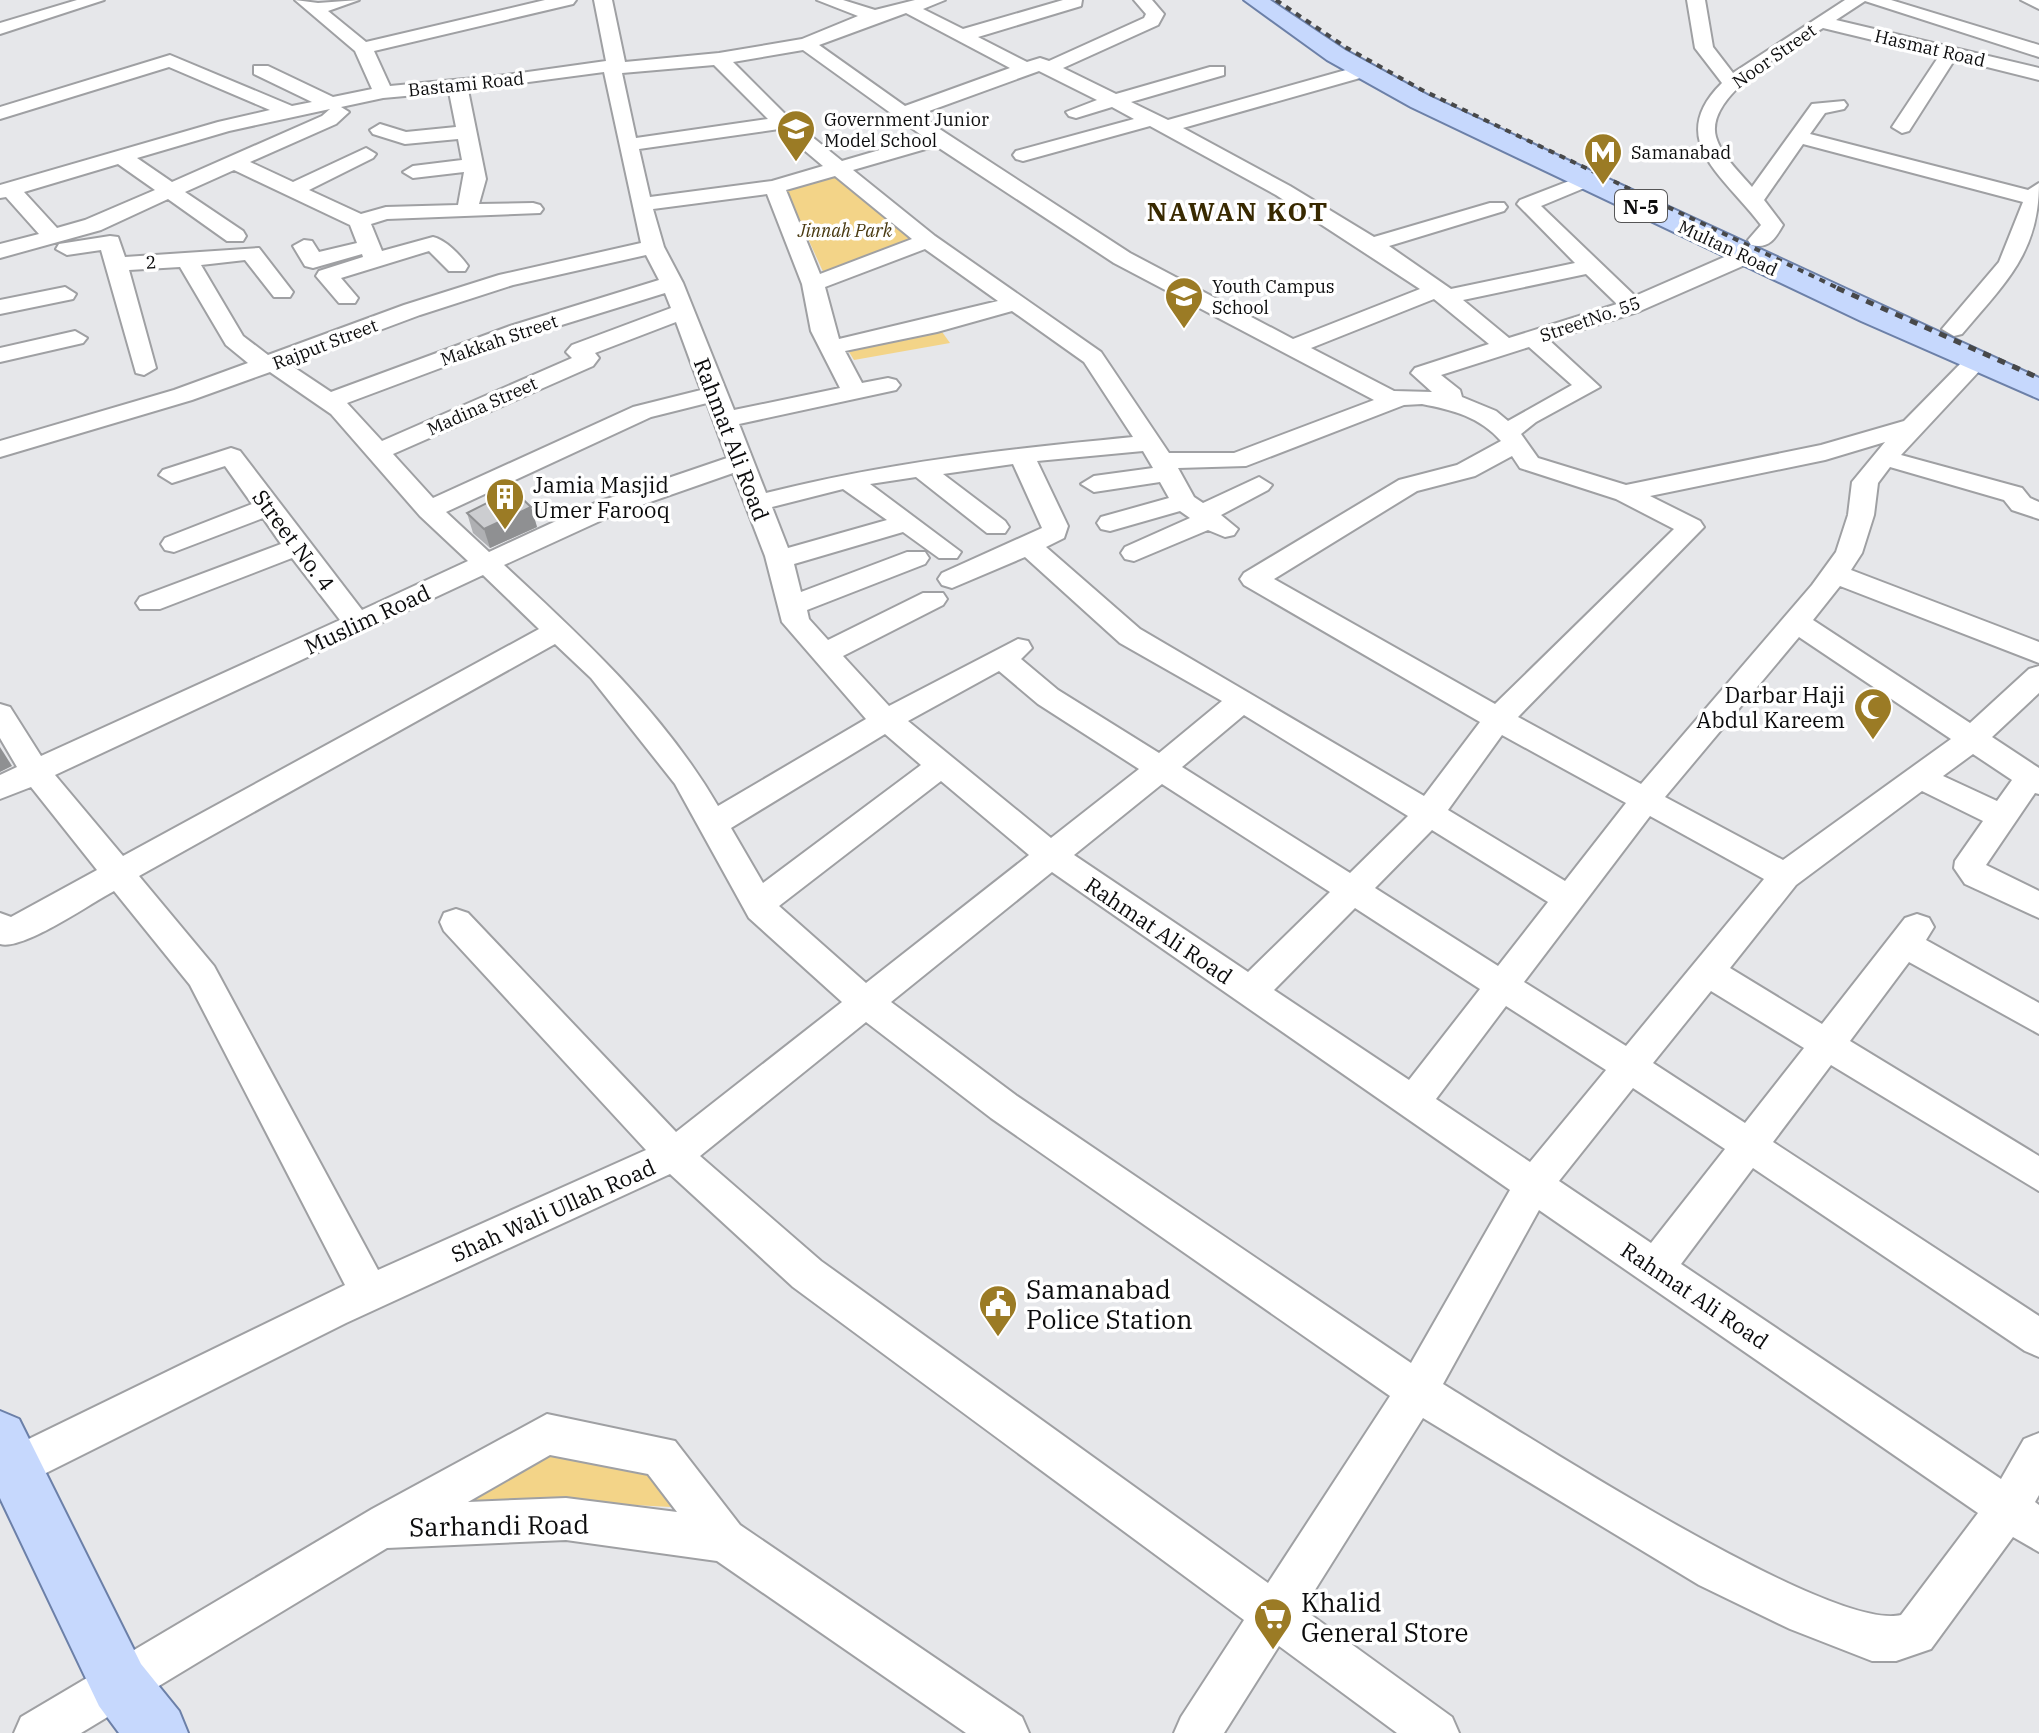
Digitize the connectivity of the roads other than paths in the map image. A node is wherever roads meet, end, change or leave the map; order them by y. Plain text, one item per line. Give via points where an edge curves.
1 (35, 0) edge
2 (95, 0) edge
3 (350, 0) edge
4 (567, 0) edge
5 (603, 0) edge
6 (826, 0) edge
7 (1072, 0) edge
8 (1143, 0) edge
9 (1696, 0) edge
10 (1857, 0) edge
11 (1873, 0) edge
12 (2030, 0) edge
13 (921, 3) edge
14 (1277, 3) edge
15 (2039, 4) edge
16 (309, 5) edge
17 (67, 8) junction
18 (874, 16) junction
19 (1822, 22) junction
20 (0, 29) edge
21 (960, 36) junction
22 (806, 44) junction
23 (363, 48) junction
24 (2039, 51) edge
25 (1951, 52) junction
26 (719, 59) junction
27 (1175, 66) dead end
28 (613, 67) junction
29 (1049, 68) junction
30 (1026, 69) junction
31 (261, 70) dead end
32 (1217, 71) dead end
33 (1360, 72) junction
34 (2039, 74) edge
35 (1195, 77) junction
36 (1732, 84) junction
37 (457, 85) junction
38 (383, 92) junction
39 (1112, 100) junction
40 (336, 103) junction
41 (1837, 105) dead end
42 (290, 112) junction
43 (1076, 112) dead end
44 (0, 113) edge
45 (904, 113) junction
46 (783, 123) junction
47 (318, 125) junction
48 (1164, 127) junction
49 (1902, 127) dead end
50 (380, 130) dead end
51 (466, 132) junction
52 (1799, 137) junction
53 (339, 138) dead end
54 (939, 139) junction
55 (627, 145) junction
56 (1137, 146) dead end
57 (1023, 155) dead end
58 (120, 156) junction
59 (235, 163) junction
60 (473, 165) junction
61 (837, 169) junction
62 (1587, 180) junction
63 (774, 187) junction
64 (293, 190) junction
65 (5, 191) edge
66 (172, 192) junction
67 (2036, 194) edge
68 (1754, 199) junction
69 (641, 204) junction
70 (1497, 207) dead end
71 (533, 209) dead end
72 (467, 210) junction
73 (359, 221) junction
74 (48, 231) dead end
75 (235, 236) dead end
76 (927, 241) junction
77 (1374, 244) junction
78 (304, 246) dead end
79 (653, 247) junction
80 (1753, 248) junction
81 (0, 251) edge
82 (372, 253) junction
83 (2013, 253) junction
84 (187, 260) junction
85 (2039, 260) edge
86 (0, 263) edge
87 (116, 264) junction
88 (457, 266) dead end
89 (1591, 266) junction
90 (813, 284) junction
91 (0, 287) edge
92 (282, 292) dead end
93 (1445, 293) junction
94 (347, 298) dead end
95 (677, 298) junction
96 (938, 303) dead end
97 (1014, 303) junction
98 (1632, 306) junction
99 (0, 307) edge
100 (44, 315) dead end
101 (0, 324) edge
102 (1954, 329) junction
103 (75, 338) dead end
104 (1533, 338) junction
105 (828, 339) junction
106 (1506, 347) junction
107 (1290, 348) junction
108 (0, 355) edge
109 (1975, 362) junction
110 (271, 365) junction
111 (2039, 367) edge
112 (144, 368) dead end
113 (888, 385) dead end
114 (2039, 390) edge
115 (854, 392) junction
116 (1399, 399) junction
117 (329, 401) junction
118 (1449, 402) junction
119 (719, 407) junction
120 (1913, 426) junction
121 (1511, 438) junction
122 (0, 449) edge
123 (379, 451) junction
124 (1021, 455) junction
125 (1885, 458) junction
126 (1160, 459) junction
127 (740, 462) junction
128 (921, 469) junction
129 (172, 475) dead end
130 (848, 480) junction
131 (1094, 484) dead end
132 (1259, 485) dead end
133 (1625, 493) junction
134 (756, 503) junction
135 (268, 507) junction
136 (429, 510) junction
137 (2039, 511) edge
138 (1205, 516) junction
139 (1110, 523) dead end
140 (893, 527) dead end
141 (996, 527) dead end
142 (174, 544) dead end
143 (1028, 546) junction
144 (297, 547) junction
145 (948, 552) dead end
146 (1134, 553) dead end
147 (916, 558) dead end
148 (779, 559) junction
149 (487, 564) junction
150 (1834, 574) junction
151 (150, 603) dead end
152 (791, 606) junction
153 (1795, 621) junction
154 (358, 623) junction
155 (558, 630) junction
156 (2039, 653) edge
157 (824, 654) junction
158 (2039, 676) edge
159 (1242, 700) junction
160 (0, 714) edge
161 (1498, 719) junction
162 (886, 720) junction
163 (1972, 739) junction
164 (941, 765) junction
165 (1160, 769) junction
166 (35, 771) junction
167 (1919, 777) junction
168 (2034, 780) edge
169 (0, 788) edge
170 (1645, 800) junction
171 (1428, 812) junction
172 (2003, 817) junction
173 (713, 824) junction
174 (1050, 855) junction
175 (115, 874) junction
176 (1785, 876) junction
177 (1352, 891) junction
178 (1569, 899) junction
179 (758, 904) junction
180 (2039, 905) edge
181 (456, 922) dead end
182 (0, 926) edge
183 (1707, 971) junction
184 (1501, 986) junction
185 (1250, 992) junction
186 (865, 1002) junction
187 (2039, 1020) edge
188 (1829, 1045) junction
189 (1629, 1066) junction
190 (1412, 1103) junction
191 (1750, 1145) junction
192 (674, 1155) junction
193 (2039, 1175) edge
194 (1533, 1185) junction
195 (1655, 1268) junction
196 (369, 1293) junction
197 (2039, 1338) edge
198 (1417, 1391) junction
199 (2039, 1454) edge
200 (5, 1461) edge
201 (2023, 1519) edge
202 (382, 1527) junction
203 (725, 1540) junction
204 (1272, 1616) junction
205 (120, 1685) junction
206 (37, 1733) edge
207 (157, 1733) edge
208 (1006, 1733) edge
209 (1197, 1733) edge
210 (1436, 1733) edge

1 - 17 street
2 - 17 street
3 - 16 street
4 - 23 street
5 - 28 street, Rahmat Ali Road
6 - 18 street
7 - 21 street
8 - 29 street via 1155,14 1152,21
9 - 36 street via 1704,48
10 - 19 street, Noor Street
11 - 24 street
12 - 15 street
13 - 18 street, Bastami Road
13 - 21 street
14 - 33 main road, Multan Road / N-5
14 - 80 main road, Multan Road / N-5 via 1441,92
16 - 23 street
17 - 20 street
18 - 22 street, Bastami Road
19 - 25 street, Hasmat Road
19 - 36 street, Noor Street
21 - 30 street
22 - 26 street, Bastami Road
22 - 45 street
23 - 38 street
25 - 34 street, Hasmat Road
25 - 49 street
26 - 28 street, Bastami Road
26 - 46 street
27 - 35 street
28 - 37 street, Bastami Road
28 - 55 street, Rahmat Ali Road
29 - 30 street via 1040,64
29 - 39 street
30 - 45 street
31 - 40 street
32 - 35 street
33 - 48 street
33 - 62 main road, Multan Road / N-5
35 - 39 street
36 - 68 street, Noor Street via 1715,99 1704,130
37 - 38 street, Bastami Road
37 - 51 street
38 - 40 street, Bastami Road
39 - 43 street
39 - 48 street
40 - 42 street, Bastami Road
40 - 47 street via 338,113
41 - 52 street via 1819,108
42 - 44 street via 170,61
42 - 58 street, Bastami Road
45 - 54 street
46 - 55 street
46 - 61 street
47 - 53 street
47 - 59 street
48 - 56 street
48 - 57 street
48 - 77 street
50 - 51 street via 405,138
51 - 60 street
52 - 67 street
52 - 68 street
54 - 61 street
54 - 107 street via 1122,258
55 - 69 street, Rahmat Ali Road
58 - 65 street, Bastami Road
58 - 66 street
59 - 64 street
59 - 66 street
60 - 64 street via 400,172 362,155
60 - 72 street via 476,179
61 - 63 street
61 - 76 street
62 - 80 main road, Multan Road / N-5
62 - 89 street via 1527,204
63 - 69 street
63 - 90 street
64 - 73 street
65 - 74 street
66 - 75 street
66 - 81 street via 93,225
67 - 83 street
68 - 80 street, Noor Street via 1772,225
69 - 79 street, Rahmat Ali Road
70 - 77 street
71 - 72 street
72 - 73 street via 386,213
73 - 82 street
76 - 90 street
76 - 97 street
77 - 93 street
78 - 82 street via 313,261
79 - 95 street, Rahmat Ali Road
79 - 110 street, Rajput Street via 507,280
80 - 98 street, StreetNo. 55
80 - 102 main road, Multan Road / N-5
80 - 109 main road, Multan Road / N-5
82 - 88 street via 433,243
82 - 94 street via 327,276
83 - 85 street
83 - 102 street
84 - 87 street, 2
84 - 92 street via 251,253
84 - 110 street, 2 via 234,340
86 - 87 street, 2 via 106,242 112,243
87 - 112 street
89 - 93 street
89 - 98 street
90 - 105 street
91 - 99 street via 63,285
93 - 106 street
93 - 107 street
95 - 117 street, Makkah Street via 518,331
95 - 119 street, Rahmat Ali Road
95 - 123 street, Madina Street via 582,356
96 - 105 street
97 - 105 street via 937,325
97 - 126 street via 1093,357
98 - 104 street, StreetNo. 55
100 - 101 street
102 - 111 main road, Multan Road / N-5
103 - 108 street
104 - 106 street, StreetNo. 55
104 - 121 street via 1588,387 1527,417
105 - 115 street
106 - 118 street, StreetNo. 55 via 1423,373 1451,395
107 - 116 street
109 - 114 main road, Multan Road / N-5
109 - 120 street
110 - 117 street, 2
110 - 122 street, Rajput Street
113 - 115 street
115 - 119 street
116 - 118 street
116 - 126 street via 1237,461
117 - 123 street, 2
118 - 121 street via 1487,416
119 - 127 street, Rahmat Ali Road
119 - 136 street via 642,412
120 - 125 street
120 - 133 street via 1825,452
121 - 133 street via 1529,463
121 - 161 street via 1466,471 1408,485 1254,579
123 - 136 street, 2
124 - 126 street
124 - 128 street
124 - 143 street via 1055,526 1049,537
125 - 137 street via 2013,494
125 - 150 street via 1865,482 1849,553
126 - 131 street
126 - 138 street
127 - 134 street, Rahmat Ali Road
127 - 149 street, Muslim Road via 604,509
128 - 130 street
128 - 141 street
129 - 135 street, Street No. 4 via 231,456
130 - 134 street
130 - 145 street
132 - 138 street
133 - 161 street via 1688,523 1689,530
134 - 148 street, Rahmat Ali Road
135 - 142 street
135 - 144 street, Street No. 4
136 - 149 street, 2
138 - 139 street
138 - 146 street
140 - 148 street
143 - 157 street
143 - 159 street via 1130,636
144 - 151 street
144 - 154 street, Street No. 4
147 - 152 street
148 - 152 street, Rahmat Ali Road
149 - 154 street, Muslim Road
149 - 155 street, 2
150 - 153 street
150 - 156 street
152 - 157 street, Rahmat Ali Road via 796,622
153 - 163 street
153 - 170 street
154 - 166 street, Muslim Road
155 - 173 street, 2 via 647,724
155 - 175 street
157 - 162 street, Rahmat Ali Road
158 - 163 street
159 - 165 street, Shah Wali Ullah Road
159 - 171 street
160 - 166 street
161 - 170 street
161 - 171 street
162 - 164 street, Rahmat Ali Road
162 - 165 street via 1010,652 1048,697
162 - 173 street
163 - 167 street
163 - 168 street
164 - 174 street, Rahmat Ali Road
164 - 179 street
165 - 174 street, Shah Wali Ullah Road
165 - 177 street
166 - 169 street, Muslim Road
166 - 175 street
167 - 172 street
167 - 176 street
168 - 172 street
170 - 176 street
170 - 178 street
171 - 177 street
171 - 178 street
172 - 180 street via 1970,868
173 - 179 street, 2
174 - 185 street, Rahmat Ali Road
174 - 186 street, Shah Wali Ullah Road
175 - 182 street via 12,932
175 - 196 street via 202,976
176 - 183 street
177 - 184 street
177 - 185 street
178 - 184 street
179 - 186 street, 2
181 - 192 street
183 - 188 street
183 - 189 street
184 - 189 street
184 - 190 street
185 - 190 street, Rahmat Ali Road
186 - 192 street, Shah Wali Ullah Road
186 - 198 street, 2 via 1004,1107
187 - 188 street via 1911,936
188 - 191 street
188 - 193 street
189 - 191 street
189 - 194 street
190 - 194 street, Rahmat Ali Road
191 - 195 street
191 - 197 street
192 - 196 street, Shah Wali Ullah Road
192 - 204 street via 807,1274
194 - 195 street, Rahmat Ali Road
194 - 198 street
195 - 201 street, Rahmat Ali Road
196 - 200 street, Shah Wali Ullah Road
198 - 201 street, 2 via 1714,1570 1872,1639 1915,1633
198 - 204 street
199 - 201 street, 2
200 - 205 main road
202 - 203 street, Sarhandi Road via 566,1519
202 - 203 street via 547,1434 660,1456
202 - 205 street, Sarhandi Road
203 - 208 street, Sarhandi Road
204 - 209 street
204 - 210 street
205 - 206 street, Sarhandi Road
205 - 207 main road

